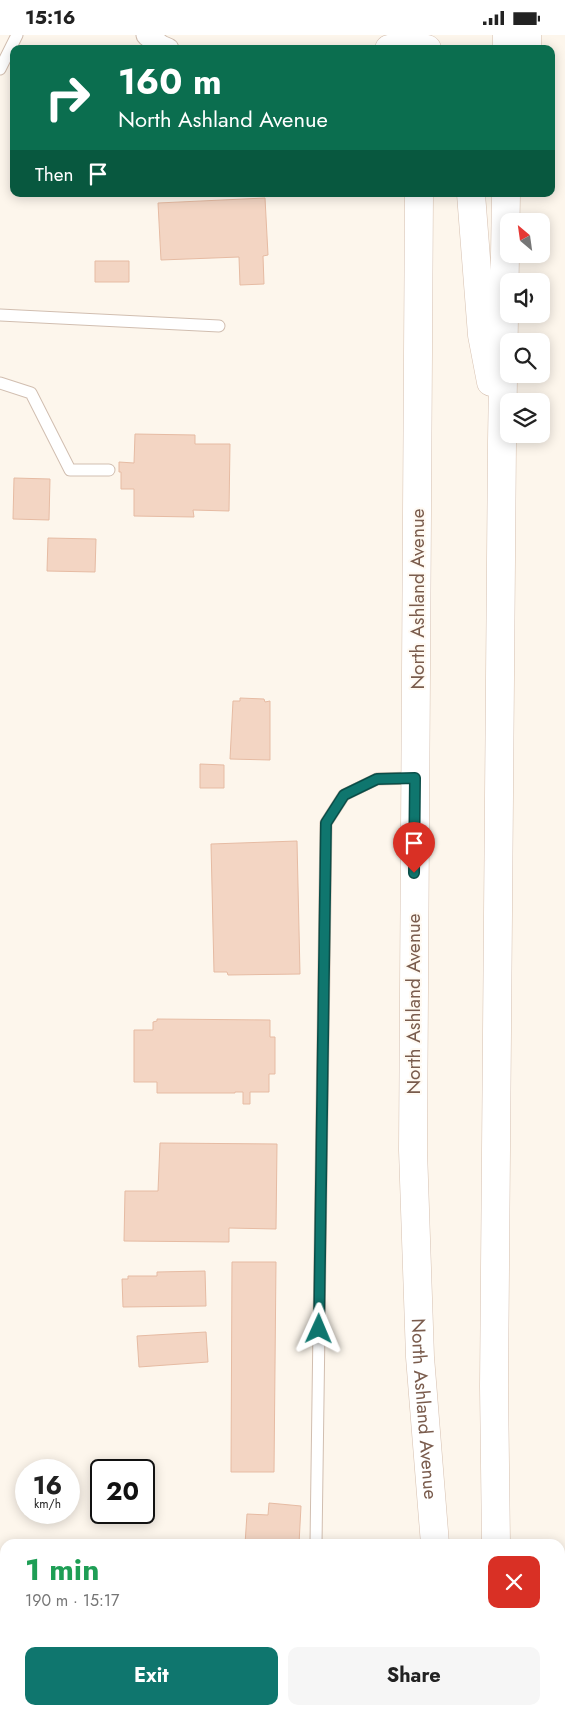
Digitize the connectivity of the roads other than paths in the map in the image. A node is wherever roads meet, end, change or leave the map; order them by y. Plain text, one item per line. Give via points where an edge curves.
1 (147, 35) edge
2 (388, 35) edge
3 (162, 45) edge
4 (378, 45) edge
5 (10, 49) edge
6 (0, 69) edge
7 (419, 197) edge
8 (471, 197) edge
9 (506, 197) edge
10 (0, 315) edge
11 (219, 327) dead end
12 (0, 383) edge
13 (503, 393) edge
14 (500, 431) edge
15 (502, 443) edge
16 (109, 469) dead end
17 (415, 778) junction
18 (316, 1539) edge
19 (435, 1539) edge
20 (496, 1539) edge

1 - 3 street
2 - 4 main road
5 - 6 lane
7 - 17 main road, North Ashland Avenue
8 - 14 main road via 482,335
9 - 13 main road
10 - 11 lane
12 - 16 lane via 32,393 70,470
15 - 20 main road via 494,1386
17 - 18 lane via 377,779 344,795 326,823
17 - 19 main road, North Ashland Avenue via 413,1150 420,1357

